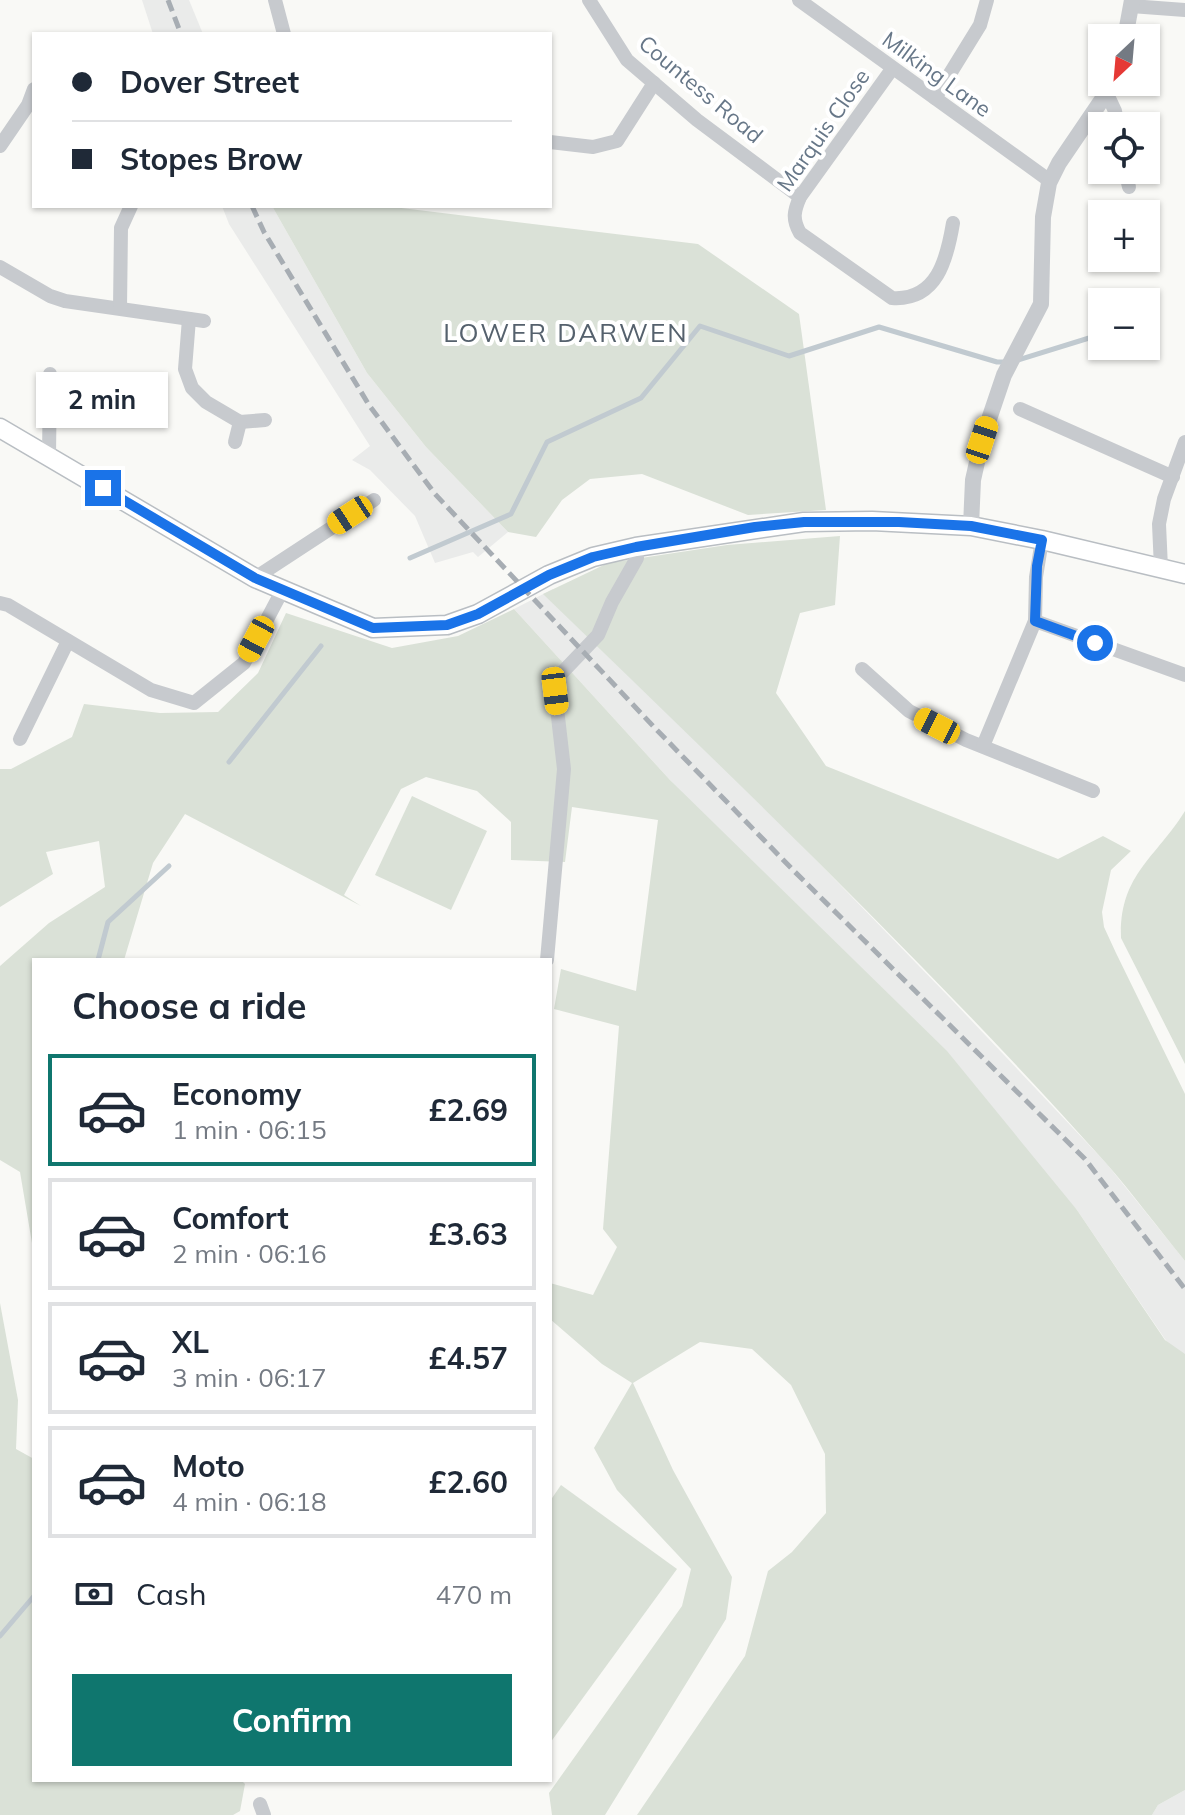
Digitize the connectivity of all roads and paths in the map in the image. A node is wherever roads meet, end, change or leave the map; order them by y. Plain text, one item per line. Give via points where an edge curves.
1 (275, 0) edge
2 (589, 0) edge
3 (799, 0) edge
4 (987, 0) edge
5 (1131, 3) edge
6 (1185, 10) edge
7 (1127, 24) edge
8 (283, 32) edge
9 (892, 69) junction
10 (654, 83) junction
11 (32, 94) edge
12 (1105, 96) edge
13 (935, 98) junction
14 (552, 142) edge
15 (0, 146) edge
16 (1050, 182) junction
17 (1128, 184) edge
18 (1129, 187) dead end
19 (800, 197) junction
20 (130, 208) edge
21 (953, 223) dead end
22 (0, 267) edge
23 (120, 308) junction
24 (50, 374) dead end
25 (1020, 409) dead end
26 (265, 420) dead end
27 (240, 422) junction
28 (0, 428) edge
29 (235, 442) dead end
30 (1185, 442) edge
31 (49, 456) junction
32 (1173, 477) junction
33 (374, 500) dead end
34 (971, 526) junction
35 (1042, 540) junction
36 (636, 547) junction
37 (1161, 568) junction
38 (1185, 574) edge
39 (255, 578) junction
40 (282, 591) junction
41 (0, 603) edge
42 (1035, 621) junction
43 (68, 641) junction
44 (862, 669) dead end
45 (1185, 675) edge
46 (20, 739) dead end
47 (983, 746) junction
48 (1093, 791) dead end
49 (547, 958) edge

1 - 8 street
2 - 10 street, Countess Road via 627,60
3 - 9 street, Milking Lane
4 - 13 street via 980,25
5 - 6 street
5 - 7 street
9 - 13 street, Milking Lane
9 - 19 street, Marquis Close
10 - 14 street via 617,141 593,147
10 - 19 street, Countess Road
11 - 15 street
12 - 16 street
13 - 16 street, Milking Lane
16 - 34 street via 1043,217 1041,304 1004,375 976,466
17 - 18 street
19 - 21 street, Marquis Close via 794,212 800,233 892,298 915,296 941,271
20 - 23 street via 121,228
22 - 23 street via 50,296
23 - 27 street via 196,320 185,369 192,388
24 - 31 street
25 - 32 street
26 - 27 street
27 - 29 street
28 - 31 main road
30 - 32 street
31 - 39 main road
32 - 37 street via 1159,524
33 - 39 street
34 - 35 main road
34 - 36 main road via 804,522
35 - 37 main road
35 - 42 street
36 - 40 main road via 549,575 447,625 373,628
36 - 49 street via 637,558 598,635 557,678 564,769
37 - 38 main road
39 - 40 main road
40 - 43 street via 244,663 194,703 151,690
41 - 43 street
42 - 45 street
42 - 47 street
43 - 46 street
44 - 47 street via 909,711
47 - 48 street

